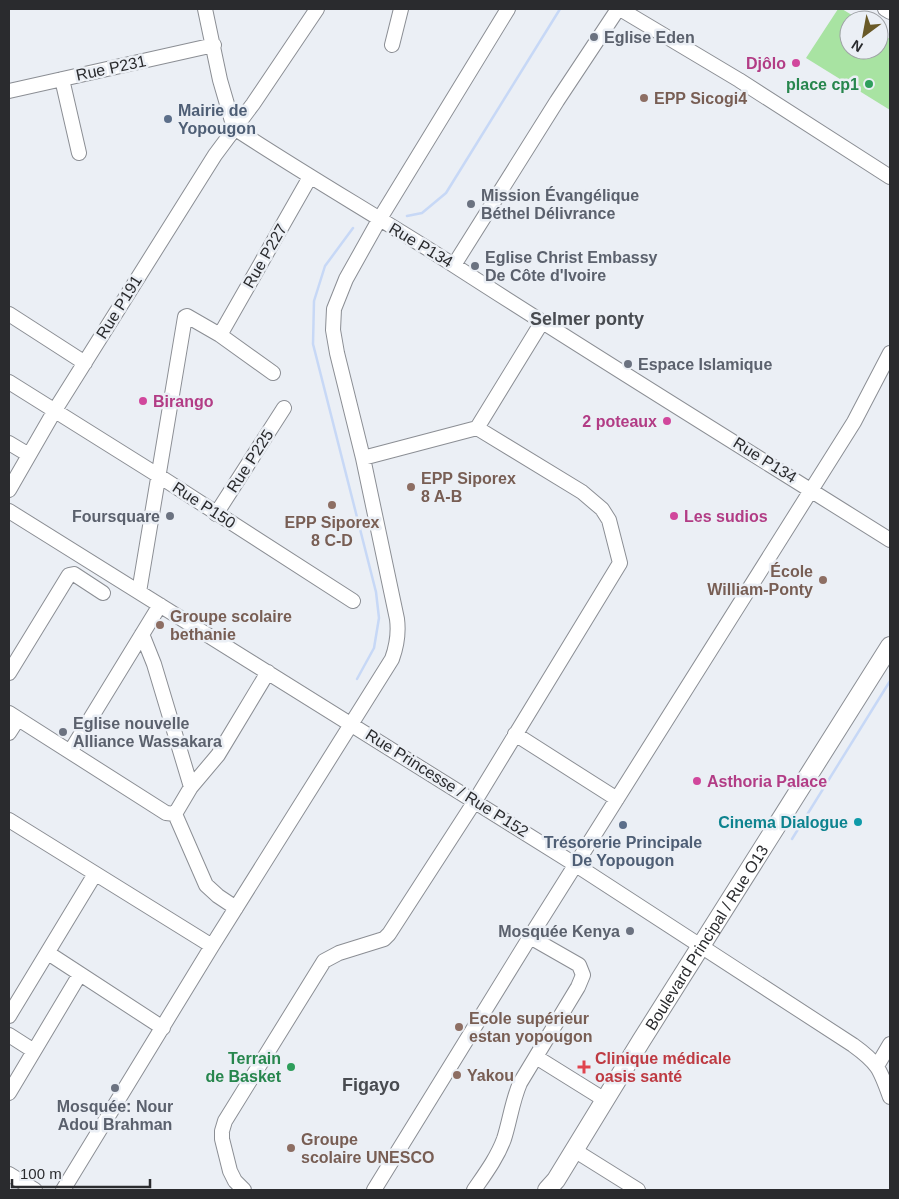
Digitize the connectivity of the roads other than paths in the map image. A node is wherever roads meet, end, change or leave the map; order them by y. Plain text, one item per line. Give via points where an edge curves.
1 (205, 9) edge
2 (317, 9) edge
3 (402, 9) edge
4 (508, 9) edge
5 (619, 9) edge
6 (885, 9) edge
7 (890, 12) edge
8 (214, 45) junction
9 (392, 45) dead end
10 (62, 79) junction
11 (9, 91) edge
12 (234, 128) junction
13 (79, 153) dead end
14 (310, 177) junction
15 (890, 177) edge
16 (379, 220) junction
17 (454, 265) junction
18 (9, 314) edge
19 (542, 322) junction
20 (220, 335) junction
21 (890, 353) edge
22 (84, 363) junction
23 (272, 373) dead end
24 (9, 382) edge
25 (284, 408) dead end
26 (55, 410) junction
27 (477, 428) junction
28 (9, 443) edge
29 (29, 455) junction
30 (363, 458) junction
31 (160, 476) junction
32 (811, 489) junction
33 (9, 490) edge
34 (9, 511) edge
35 (216, 514) junction
36 (890, 540) edge
37 (139, 592) junction
38 (103, 593) dead end
39 (353, 601) dead end
40 (160, 605) junction
41 (142, 634) junction
42 (890, 646) edge
43 (268, 672) junction
44 (9, 673) edge
45 (13, 716) edge
46 (353, 724) junction
47 (9, 733) edge
48 (515, 734) junction
49 (70, 752) junction
50 (191, 787) junction
51 (617, 798) junction
52 (474, 801) junction
53 (175, 814) junction
54 (11, 827) edge
55 (576, 865) junction
56 (95, 874) junction
57 (236, 908) junction
58 (530, 937) junction
59 (212, 946) junction
60 (701, 947) junction
61 (48, 953) junction
62 (80, 974) junction
63 (9, 1016) edge
64 (163, 1028) junction
65 (9, 1036) edge
66 (890, 1044) edge
67 (34, 1051) junction
68 (536, 1057) junction
69 (877, 1066) junction
70 (9, 1093) edge
71 (890, 1097) edge
72 (605, 1100) junction
73 (574, 1150) junction
74 (9, 1174) edge
75 (552, 1187) edge
76 (381, 1188) edge
77 (35, 1190) edge
78 (63, 1190) edge
79 (244, 1190) edge
80 (474, 1190) edge
81 (638, 1190) edge

1 - 8 street
2 - 12 street, Rue P191
3 - 9 street
4 - 16 street
5 - 15 street
5 - 17 street
6 - 7 street
8 - 10 street, Rue P231
8 - 12 street
10 - 11 street, Rue P231
10 - 13 street
12 - 14 street, Rue P134
12 - 22 street, Rue P191
14 - 16 street, Rue P134
14 - 20 street, Rue P227
16 - 17 street, Rue P134
16 - 30 street via 346,279 334,309 337,353
17 - 19 street, Rue P134
18 - 22 street
19 - 27 street
19 - 32 street, Rue P134
20 - 23 street
20 - 31 street via 185,317
21 - 32 street via 854,422
22 - 26 street, Rue P191
24 - 26 street, Rue P150
25 - 35 street, Rue P225
26 - 29 street, Rue P191
26 - 31 street, Rue P150
27 - 30 street
27 - 48 street via 582,492 602,509 609,520 620,563
28 - 29 street
29 - 33 street, Rue P191
30 - 46 street via 398,631 392,659
31 - 35 street, Rue P150
31 - 37 street
32 - 36 street, Rue P134
32 - 51 street
34 - 37 street, Rue Princesse / Rue P152
35 - 39 street, Rue P150
37 - 40 street, Rue Princesse / Rue P152
38 - 44 street via 74,574 69,575
40 - 41 street
40 - 43 street, Rue Princesse / Rue P152
41 - 49 street
41 - 50 street
42 - 60 main road, Boulevard Principal / Rue O13
43 - 46 street, Rue Princesse / Rue P152
43 - 50 street via 218,755
45 - 47 street
45 - 49 street
46 - 52 street, Rue Princesse / Rue P152
46 - 57 street
48 - 51 street
48 - 52 street
49 - 53 street via 166,813
50 - 53 street
51 - 55 street
52 - 55 street, Rue Princesse / Rue P152
52 - 79 street via 389,934 384,939 339,952 324,961 225,1120 222,1139 230,1171
53 - 57 street via 206,885
54 - 56 street
55 - 58 street
55 - 60 street, Rue Princesse / Rue P152
56 - 59 street
56 - 61 street
57 - 59 street
58 - 68 street via 579,965 583,975
58 - 76 street
59 - 64 street
60 - 69 street, Rue Princesse / Rue P152 via 853,1044
60 - 72 main road, Boulevard Principal / Rue O13
61 - 62 street
61 - 63 street
62 - 64 street
62 - 67 street
64 - 78 street
65 - 67 street
66 - 69 street
67 - 70 street
68 - 72 street
68 - 80 street via 513,1100 498,1152
69 - 71 street
72 - 73 main road, Boulevard Principal / Rue O13
73 - 75 main road, Boulevard Principal / Rue O13
73 - 81 street
74 - 77 street

